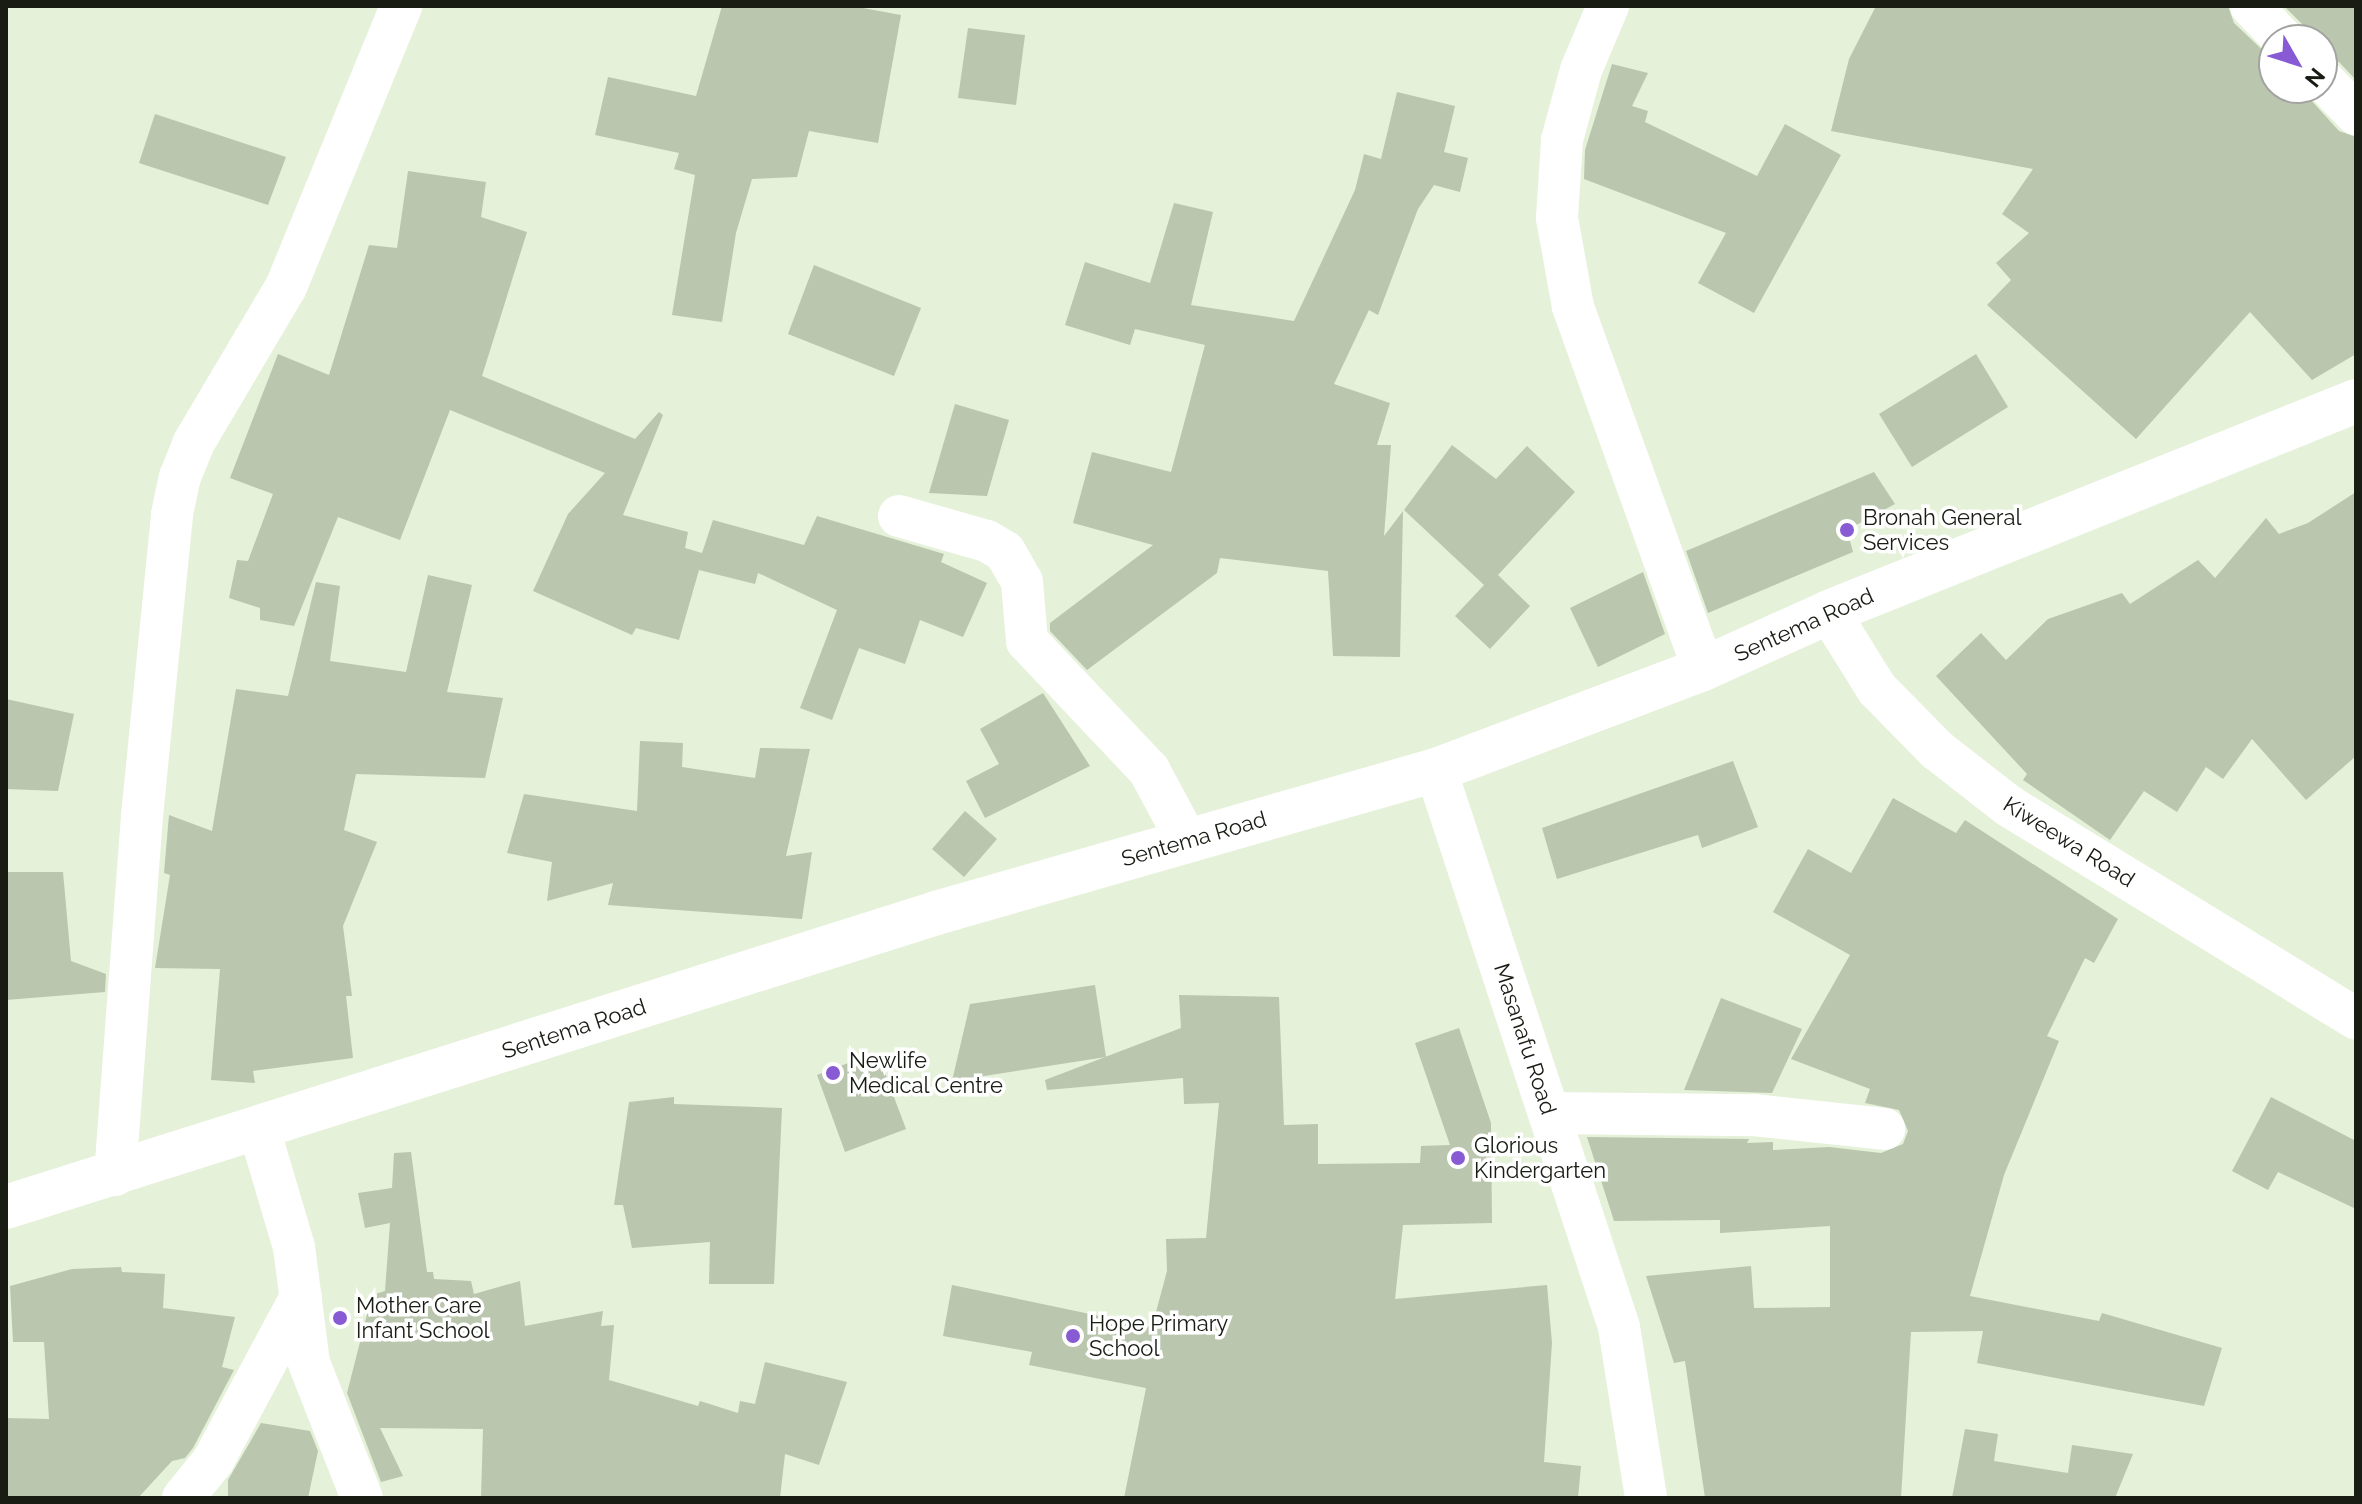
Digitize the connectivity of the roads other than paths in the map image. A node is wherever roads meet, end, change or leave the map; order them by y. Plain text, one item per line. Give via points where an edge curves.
1 (401, 6) edge
2 (1608, 6) edge
3 (2251, 6) edge
4 (2268, 24) edge
5 (2338, 95) edge
6 (2356, 114) edge
7 (2356, 401) edge
8 (899, 516) dead end
9 (1829, 612) junction
10 (1703, 669) junction
11 (1436, 770) junction
12 (1187, 841) junction
13 (2356, 1019) edge
14 (1550, 1113) junction
15 (259, 1129) junction
16 (1884, 1129) dead end
17 (115, 1175) junction
18 (6, 1207) edge
19 (301, 1297) junction
20 (183, 1498) edge
21 (362, 1498) edge
22 (1646, 1498) edge

1 - 17 street via 286,287 193,444 174,501 139,845
2 - 10 street via 1581,70 1562,140 1557,218 1573,307
3 - 4 street
5 - 6 street
7 - 9 main road, Sentema Road
8 - 12 street via 987,541 1005,552 1022,582 1027,641 1084,695 1149,770
9 - 10 main road, Sentema Road
9 - 13 street, Kiweewa Road via 1877,689 1937,750 2009,806
10 - 11 main road, Sentema Road
11 - 12 main road, Sentema Road
11 - 14 street, Masanafu Road
12 - 15 main road, Sentema Road via 936,913
14 - 16 street via 1754,1115
14 - 22 street, Masanafu Road via 1619,1327
15 - 17 main road, Sentema Road
15 - 19 street via 294,1247
17 - 18 main road, Sentema Road
19 - 20 street via 213,1461
19 - 21 street via 309,1363

